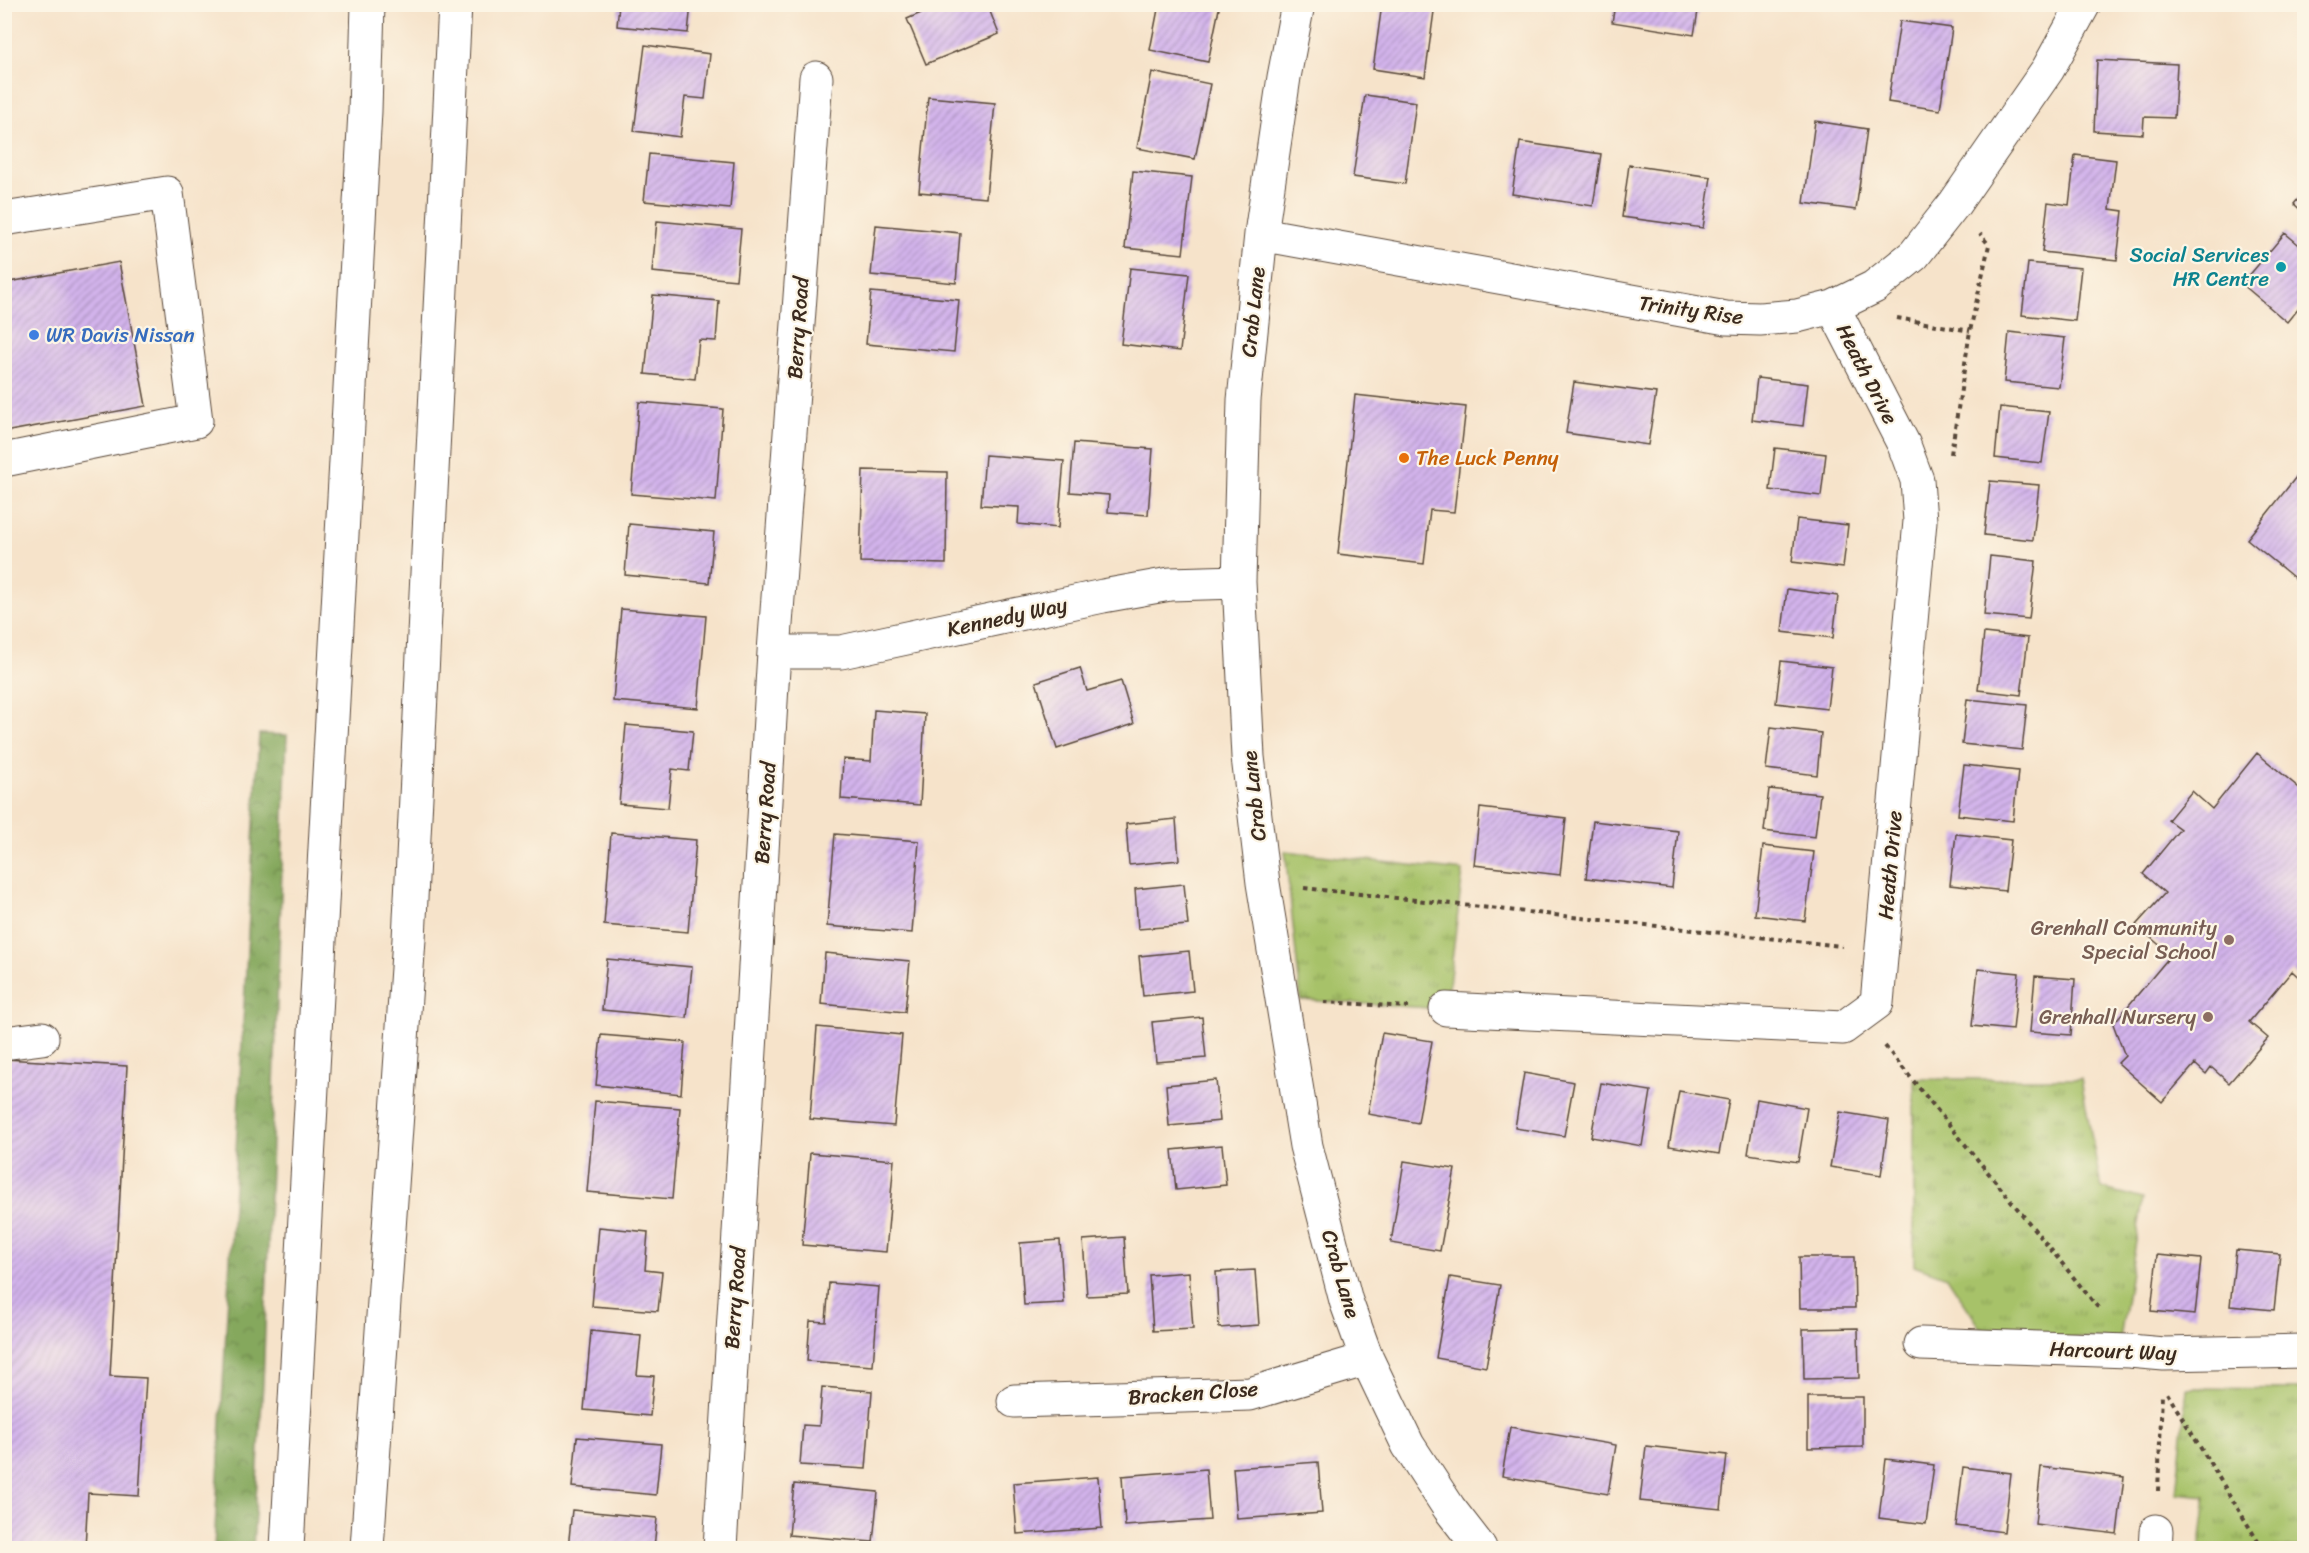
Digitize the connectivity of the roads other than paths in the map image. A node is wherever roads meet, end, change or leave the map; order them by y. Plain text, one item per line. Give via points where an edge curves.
1 (368, 4) edge
2 (456, 4) edge
3 (1298, 4) edge
4 (2084, 4) edge
5 (816, 78) dead end
6 (4, 219) edge
7 (1261, 234) junction
8 (1833, 307) junction
9 (4, 460) edge
10 (1239, 582) junction
11 (774, 652) junction
12 (1446, 1009) road end
13 (42, 1038) dead end
14 (4, 1043) edge
15 (1921, 1344) dead end
16 (2304, 1351) edge
17 (1367, 1359) junction
18 (1014, 1401) dead end
19 (287, 1548) edge
20 (367, 1548) edge
21 (720, 1548) edge
22 (1480, 1548) edge

1 - 19 main road via 365,123
2 - 20 main road via 409,939
3 - 7 main road, Crab Lane
4 - 8 main road, Trinity Rise via 2048,69 1914,255 1874,287
5 - 11 main road, Berry Road
6 - 9 main road via 167,193 196,421
7 - 8 main road, Trinity Rise via 1726,318 1797,316
7 - 10 main road, Crab Lane via 1244,400
8 - 12 main road, Heath Drive via 1904,446 1917,480 1920,521 1877,1003 1843,1028
10 - 11 main road, Kennedy Way via 1170,584 841,652
10 - 17 main road, Crab Lane via 1248,757 1281,998 1306,1146 1346,1301
11 - 21 main road, Berry Road
13 - 14 main road
15 - 16 main road, Harcourt Way via 2164,1354
17 - 18 main road, Bracken Close via 1250,1394
17 - 22 main road, Crab Lane via 1408,1445

